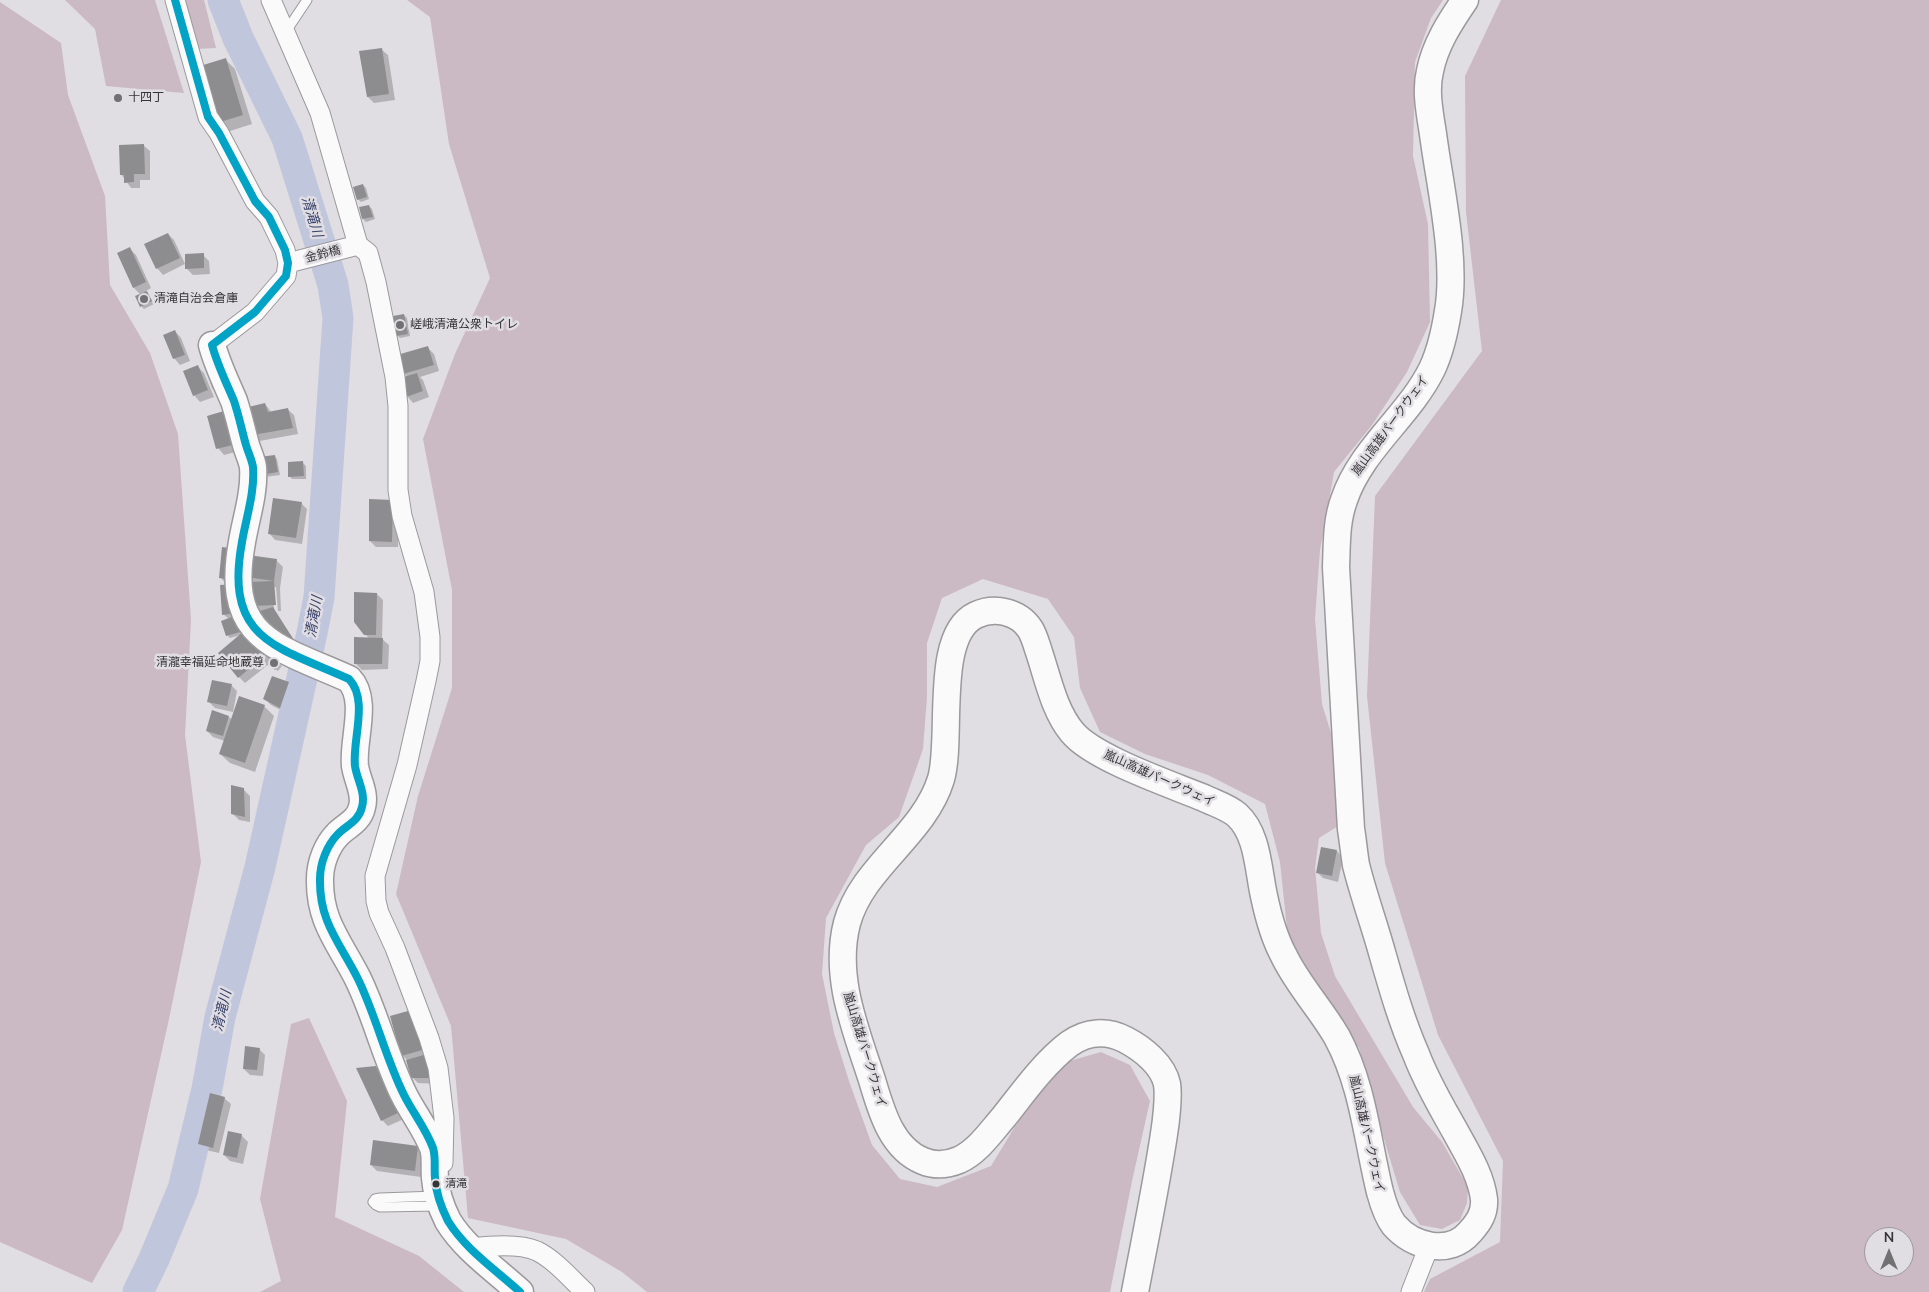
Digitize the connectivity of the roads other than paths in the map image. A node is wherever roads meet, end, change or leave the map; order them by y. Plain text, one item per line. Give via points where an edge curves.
1 (175, 0) edge
2 (271, 0) edge
3 (307, 0) edge
4 (1465, 0) edge
5 (285, 33) junction
6 (356, 246) junction
7 (290, 263) junction
8 (212, 344) joint
9 (438, 1197) junction
10 (1429, 1246) junction
11 (470, 1248) junction
12 (520, 1292) edge
13 (585, 1292) edge
14 (1135, 1292) edge
15 (1411, 1292) edge

1 - 7 street via 208,117 255,201 269,217
2 - 5 street
3 - 5 lane
4 - 10 street, 嵐山高雄パークウェイ via 1437,46 1429,72 1429,104 1451,276 1443,339 1418,392 1356,472 1344,499 1337,527 1336,567 1351,829 1356,864 1398,1006 1417,1058 1474,1166 1483,1193 1484,1210 1474,1228 1460,1242
5 - 6 street via 320,113
6 - 7 street, 金鈴橋
6 - 9 street via 368,253 395,377 398,490 402,516 424,592 430,637 427,674 409,756 375,876 375,886 379,913 395,948 438,1068 444,1118 444,1165
7 - 8 street via 286,276 255,312
8 - 9 street via 253,465 253,484 238,563 238,584 244,611 252,627 265,639 287,652 349,678 357,691 355,765 363,806 356,820 339,833 327,849 320,876 320,898 327,923 358,979 404,1094 434,1150
9 - 9 lane via 380,1207 373,1202 380,1198
9 - 11 street via 455,1231
10 - 14 street, 嵐山高雄パークウェイ via 1394,1225 1383,1206 1356,1081 1337,1038 1282,954 1265,904 1248,830 1235,813 1093,750 1074,736 1061,714 1028,625 1013,615 996,610 977,615 964,624 953,643 942,777 908,835 862,890 848,921 844,955 845,992 878,1100 891,1131 904,1150 939,1165 962,1159 984,1141 1046,1065 1073,1040 1094,1032 1119,1036 1144,1050 1160,1069 1167,1084 1166,1119
10 - 15 street
11 - 12 street
11 - 13 street via 491,1246 536,1251

